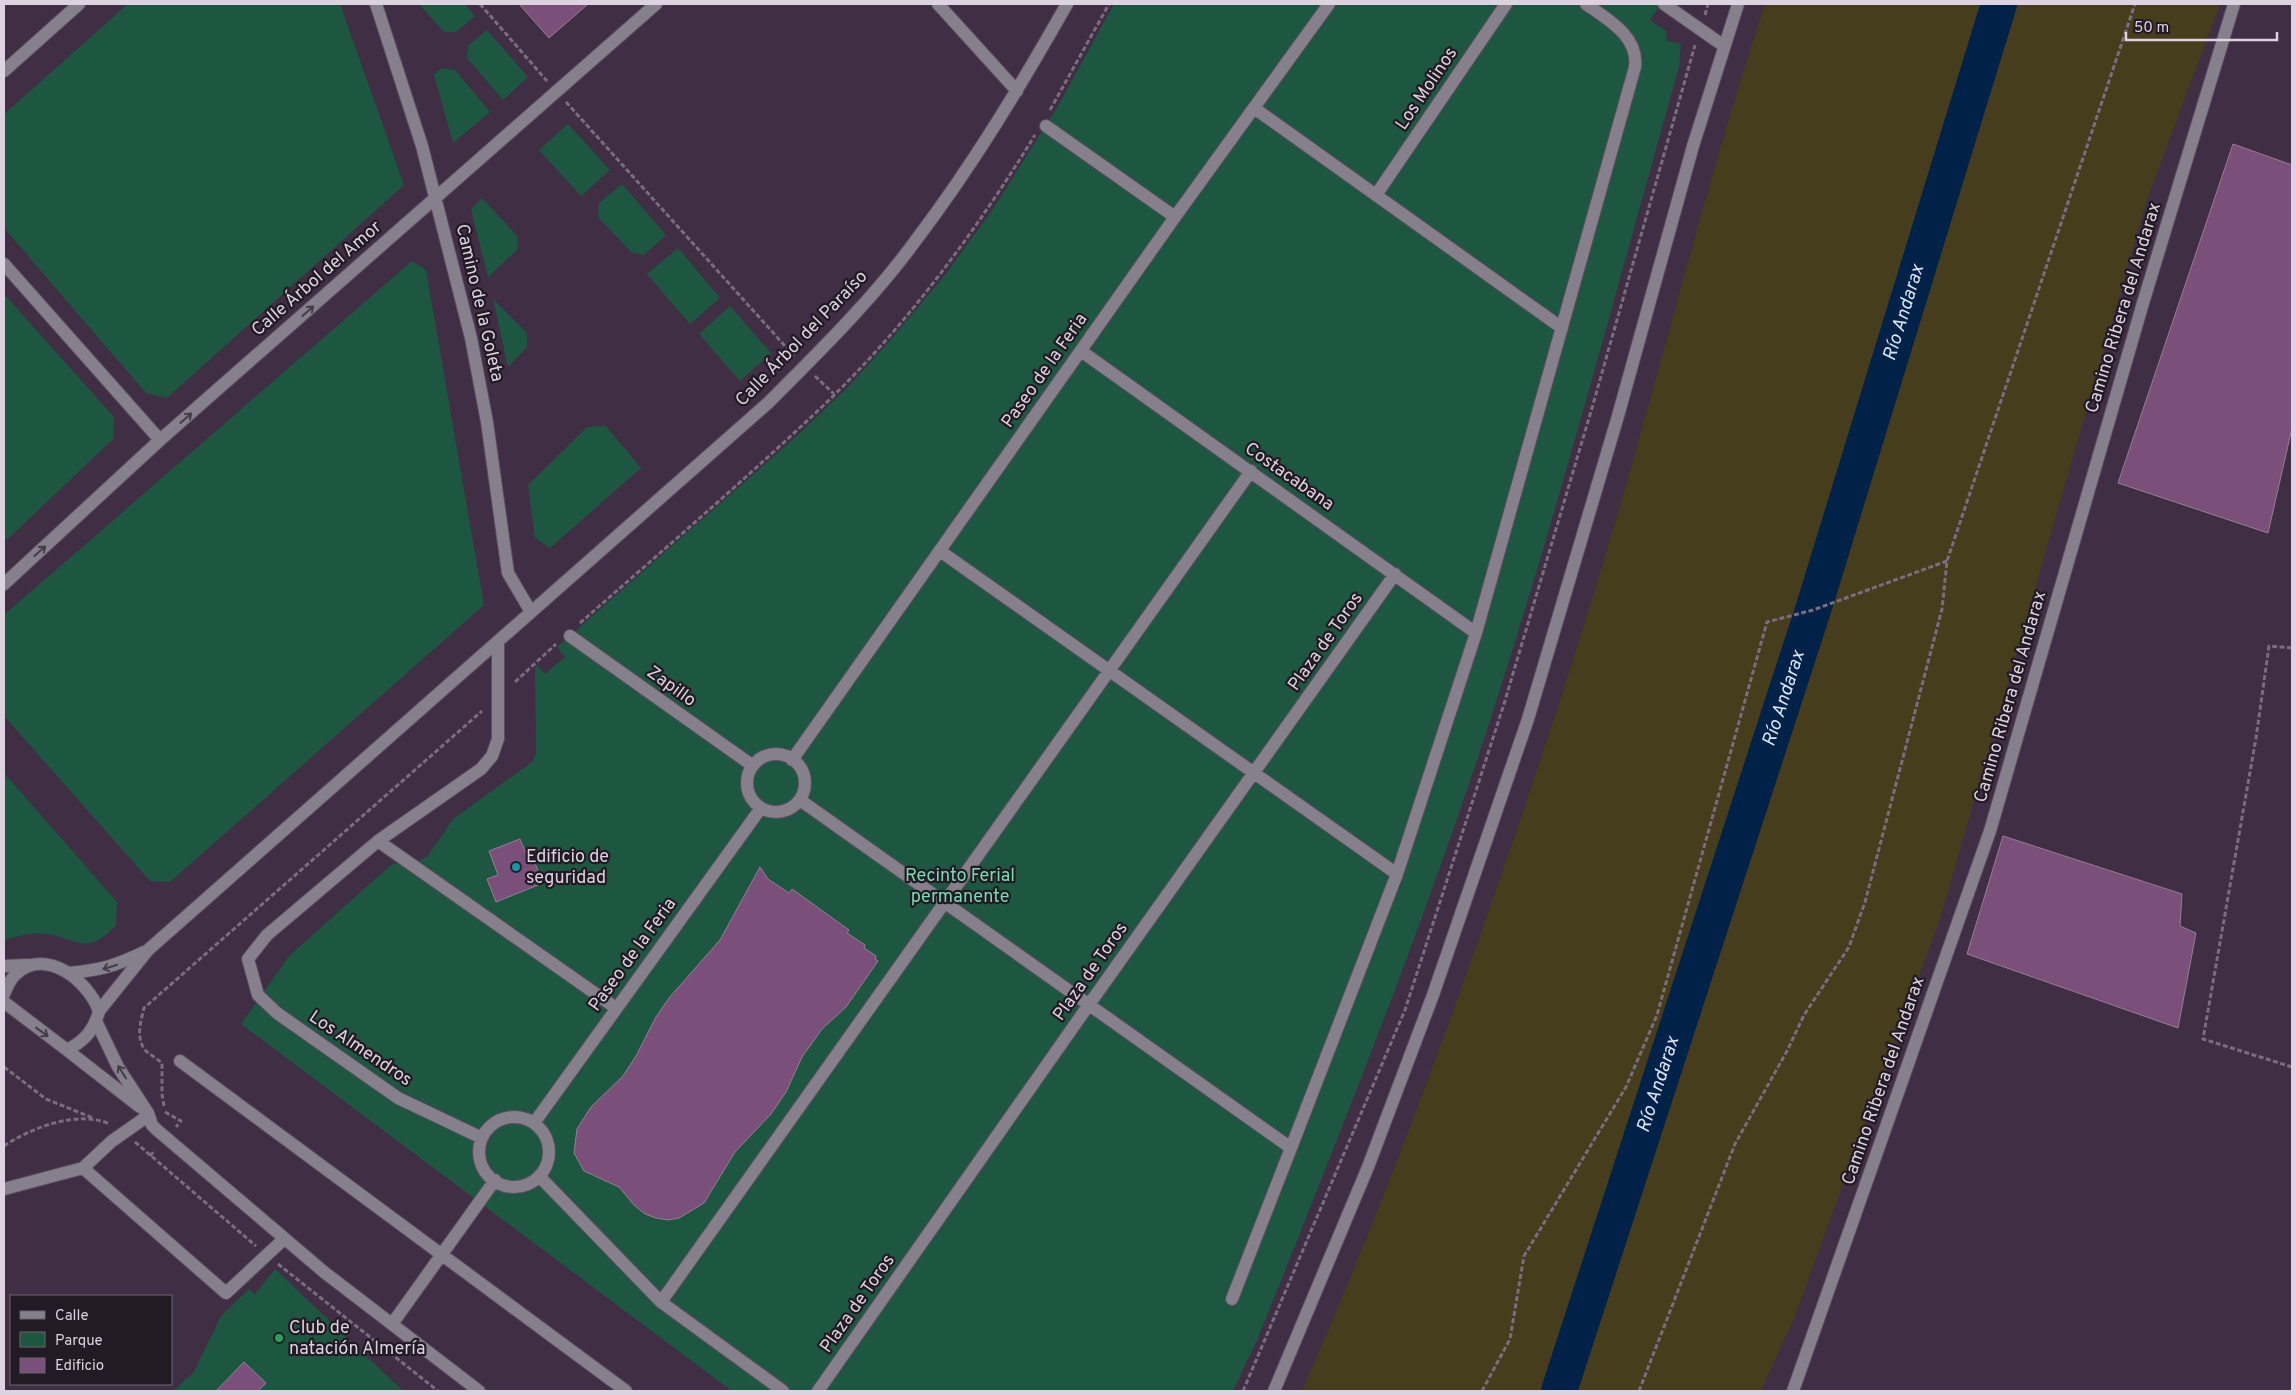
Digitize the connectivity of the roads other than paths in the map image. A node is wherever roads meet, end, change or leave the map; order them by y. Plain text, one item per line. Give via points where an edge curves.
1 (79, 4) edge
2 (376, 4) edge
3 (656, 4) edge
4 (938, 4) edge
5 (1067, 4) edge
6 (1329, 4) edge
7 (1506, 4) edge
8 (1586, 4) edge
9 (1664, 4) edge
10 (1738, 4) edge
11 (2234, 4) edge
12 (1724, 46) junction
13 (4, 71) edge
14 (1017, 91) junction
15 (1254, 108) junction
16 (1044, 124) road end
17 (1376, 195) junction
18 (436, 198) junction
19 (1175, 217) junction
20 (4, 264) edge
21 (1562, 328) junction
22 (1081, 351) junction
23 (160, 440) junction
24 (1251, 471) junction
25 (940, 551) junction
26 (1394, 574) junction
27 (4, 584) edge
28 (531, 612) junction
29 (1476, 633) junction
30 (569, 634) road end
31 (498, 642) junction
32 (1110, 671) junction
33 (792, 760) junction
34 (752, 766) junction
35 (1255, 774) junction
36 (800, 800) junction
37 (761, 808) junction
38 (378, 841) junction
39 (1397, 874) junction
40 (945, 904) junction
41 (148, 950) junction
42 (36, 965) junction
43 (4, 966) edge
44 (69, 973) junction
45 (4, 994) edge
46 (4, 1002) edge
47 (1088, 1006) junction
48 (616, 1008) junction
49 (98, 1016) junction
50 (66, 1050) junction
51 (180, 1061) dead end
52 (148, 1113) junction
53 (534, 1123) junction
54 (482, 1138) junction
55 (1291, 1148) junction
56 (82, 1168) junction
57 (539, 1176) junction
58 (495, 1180) junction
59 (4, 1188) edge
60 (284, 1239) junction
61 (441, 1256) junction
62 (1232, 1299) dead end
63 (661, 1302) junction
64 (392, 1324) junction
65 (479, 1391) edge
66 (626, 1391) edge
67 (783, 1391) edge
68 (818, 1391) edge
69 (1274, 1391) edge
70 (1793, 1391) edge

1 - 13 street
2 - 18 street, Camino de la Goleta
3 - 18 street, Calle Árbol del Amor
4 - 14 street
5 - 14 street, Calle Árbol del Paraíso
6 - 15 street, Paseo de la Feria
7 - 17 street, Los Molinos
8 - 21 street via 1621,29 1636,58
9 - 12 street
10 - 12 street
11 - 70 street, Camino Ribera del Andarax via 2140,313 1990,831
12 - 69 street via 1528,719 1426,1013 1368,1167
14 - 28 street, Calle Árbol del Paraíso via 916,241 841,329 768,403
15 - 17 street
15 - 19 street, Paseo de la Feria
16 - 19 street
17 - 21 street
23 -> 18 street, Calle Árbol del Amor
18 - 28 street, Camino de la Goleta via 488,422 508,573
19 - 22 street, Paseo de la Feria
20 - 23 street
21 - 29 street
22 - 24 street, Costacabana
22 - 25 street, Paseo de la Feria
27 -> 23 street, Calle Árbol del Amor
24 - 26 street, Costacabana
24 - 32 street
25 - 32 street
25 - 33 street, Paseo de la Feria
26 - 29 street, Costacabana
26 - 35 street, Plaza de Toros
28 - 31 street, Calle Árbol del Paraíso
29 - 39 street
30 - 34 street, Zapillo
31 - 38 street via 498,739 492,756 481,769
31 - 41 street, Calle Árbol del Paraíso
32 - 35 street
32 - 40 street
33 - 34 street via 772,754
33 - 36 street via 804,776 805,787
34 - 37 street via 747,788 752,801
35 - 39 street
35 - 47 street, Plaza de Toros
36 - 37 street via 783,812
36 - 40 street
37 - 48 street, Paseo de la Feria
38 - 48 street
38 - 54 street, Los Almendros via 267,935 248,959 258,995 277,1013 398,1098
39 - 55 street
40 - 47 street
40 - 63 street
41 -> 44 street via 97,971
41 - 49 street
42 - 43 street
42 - 44 street
42 - 45 street via 16,973
44 - 49 street via 89,990
46 -> 50 street
47 - 55 street
47 - 68 street, Plaza de Toros
48 - 53 street, Paseo de la Feria
49 - 50 street via 85,1038
52 -> 49 street via 118,1067
50 - 52 street
51 - 61 street
52 - 56 street
52 - 60 street via 157,1130
53 - 54 street via 520,1117 507,1118 494,1124
53 - 57 street via 545,1134 549,1146 547,1165
54 - 58 street via 482,1163
55 - 62 street
56 - 59 street
56 - 60 street via 226,1293
57 - 58 street via 530,1183 515,1186
57 - 63 street
58 - 61 street
60 - 64 street
61 - 64 street
61 - 66 street
63 - 67 street
64 - 65 street

